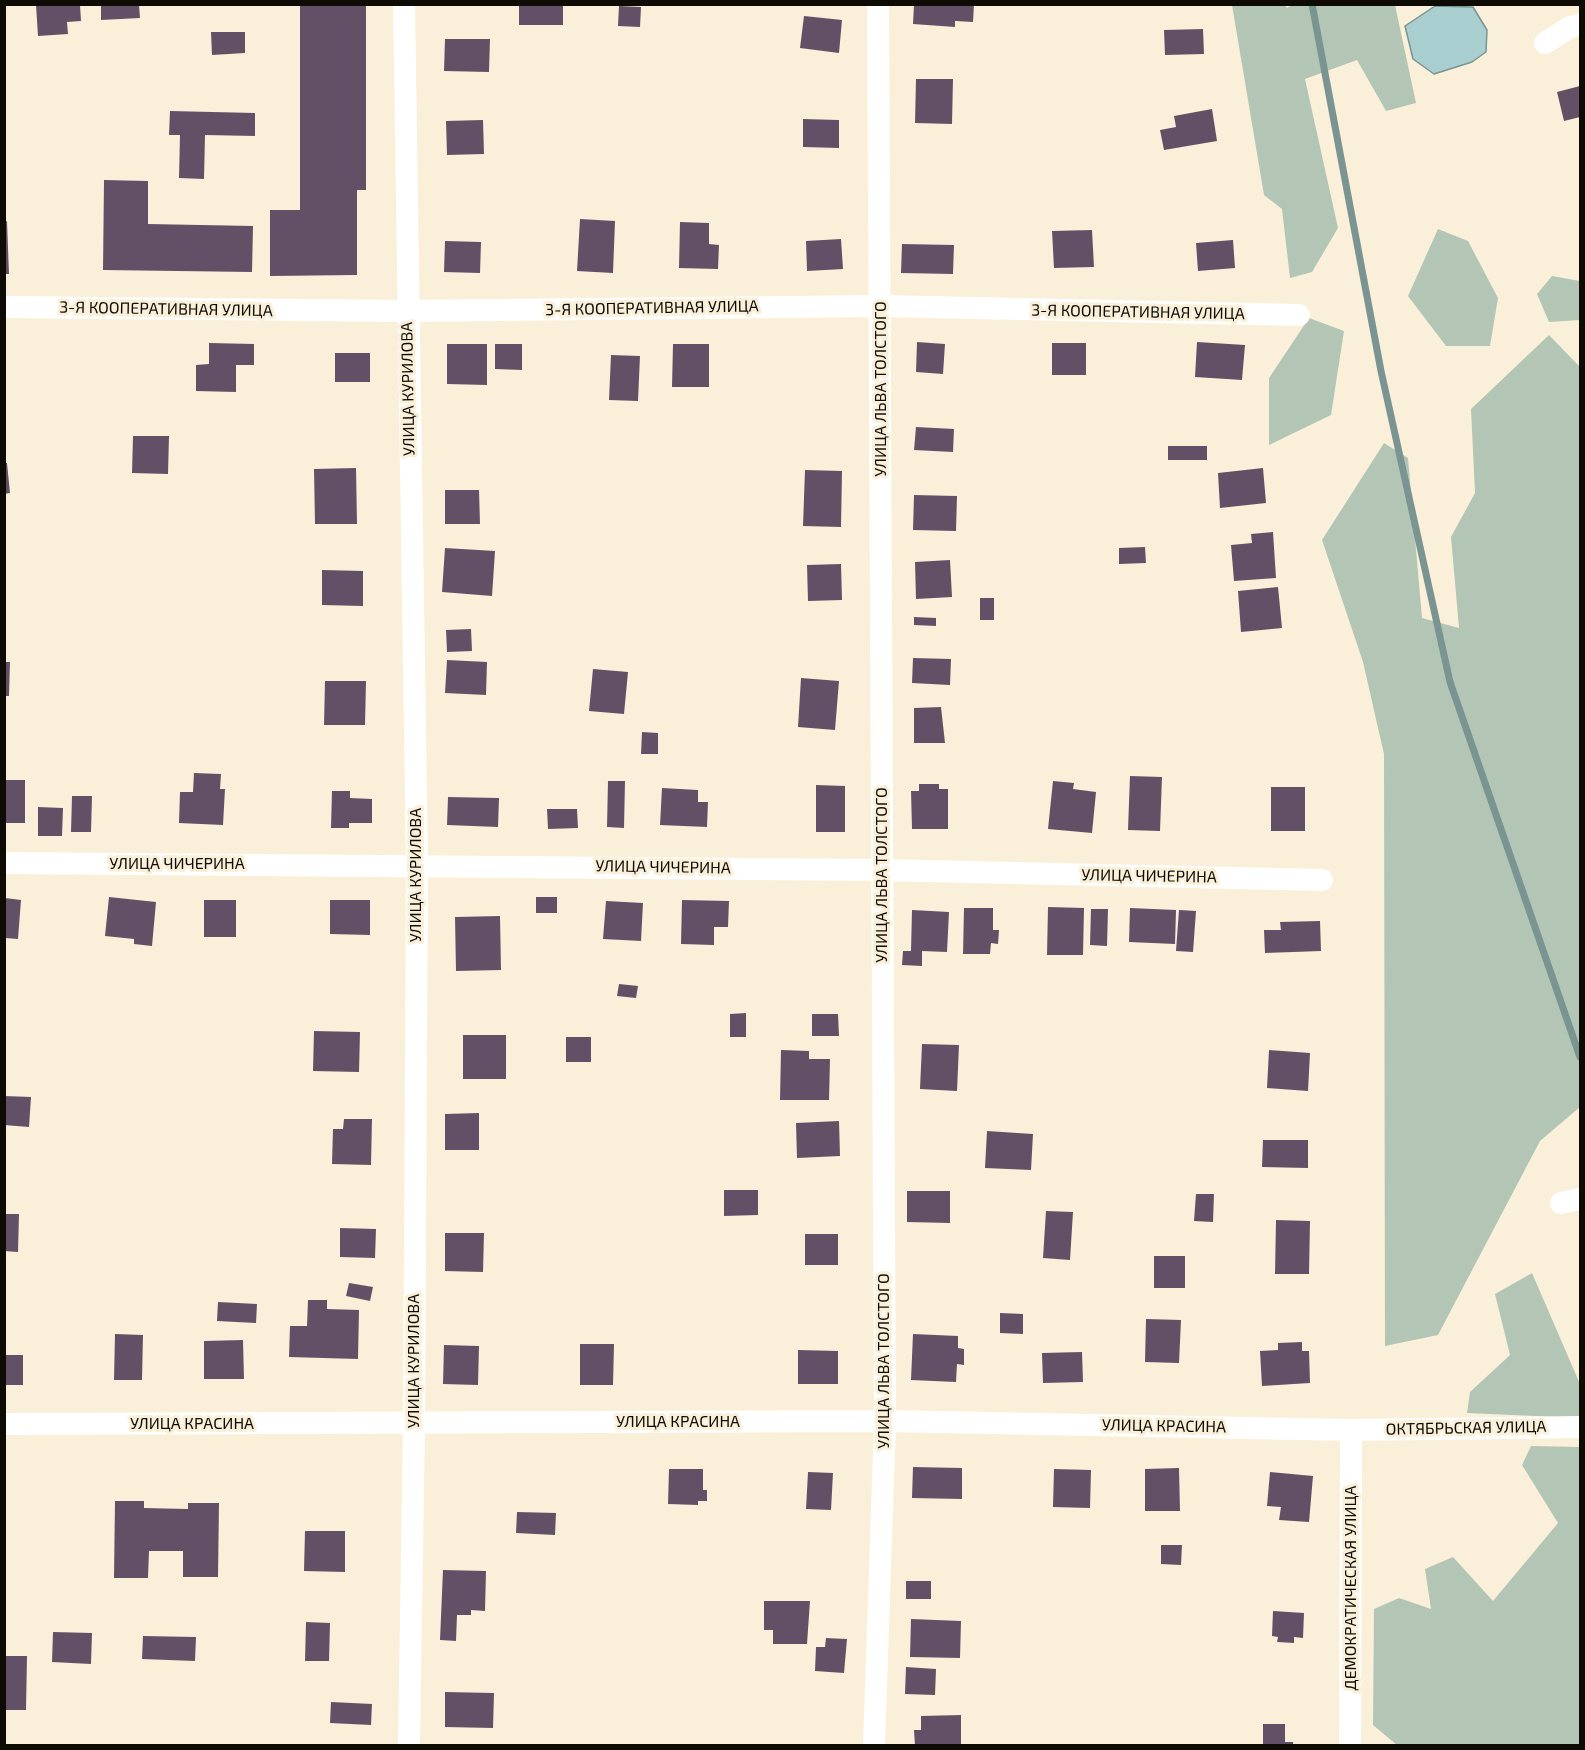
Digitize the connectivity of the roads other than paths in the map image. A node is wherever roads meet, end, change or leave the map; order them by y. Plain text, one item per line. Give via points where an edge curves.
1 (404, 4) edge
2 (878, 4) edge
3 (1581, 25) edge
4 (1545, 43) dead end
5 (881, 306) junction
6 (4, 307) edge
7 (406, 311) junction
8 (1299, 315) dead end
9 (4, 864) edge
10 (417, 864) junction
11 (881, 870) junction
12 (1322, 880) dead end
13 (885, 1421) junction
14 (414, 1423) junction
15 (4, 1424) edge
16 (1581, 1427) edge
17 (1351, 1430) junction
18 (409, 1746) edge
19 (874, 1746) edge
20 (1350, 1746) edge

1 - 7 street, УЛИЦА КУРИЛОВА
2 - 5 street, УЛИЦА ЛЬВА ТОЛСТОГО
3 - 4 street via 1570,27
5 - 7 street, 3-Я КООПЕРАТИВНАЯ УЛИЦА
5 - 8 street, 3-Я КООПЕРАТИВНАЯ УЛИЦА
5 - 11 street, УЛИЦА ЛЬВА ТОЛСТОГО
6 - 7 street, 3-Я КООПЕРАТИВНАЯ УЛИЦА
7 - 10 street, УЛИЦА КУРИЛОВА
9 - 10 street, УЛИЦА ЧИЧЕРИНА
10 - 11 street, УЛИЦА ЧИЧЕРИНА
10 - 14 street, УЛИЦА КУРИЛОВА
11 - 12 street, УЛИЦА ЧИЧЕРИНА
11 - 13 street, УЛИЦА ЛЬВА ТОЛСТОГО
13 - 14 street, УЛИЦА КРАСИНА
13 - 17 street, УЛИЦА КРАСИНА
13 - 19 street, УЛИЦА ЛЬВА ТОЛСТОГО
14 - 15 street, УЛИЦА КРАСИНА
14 - 18 street, УЛИЦА КУРИЛОВА
16 - 17 street, ОКТЯБРЬСКАЯ УЛИЦА
17 - 20 street, ДЕМОКРАТИЧЕСКАЯ УЛИЦА

